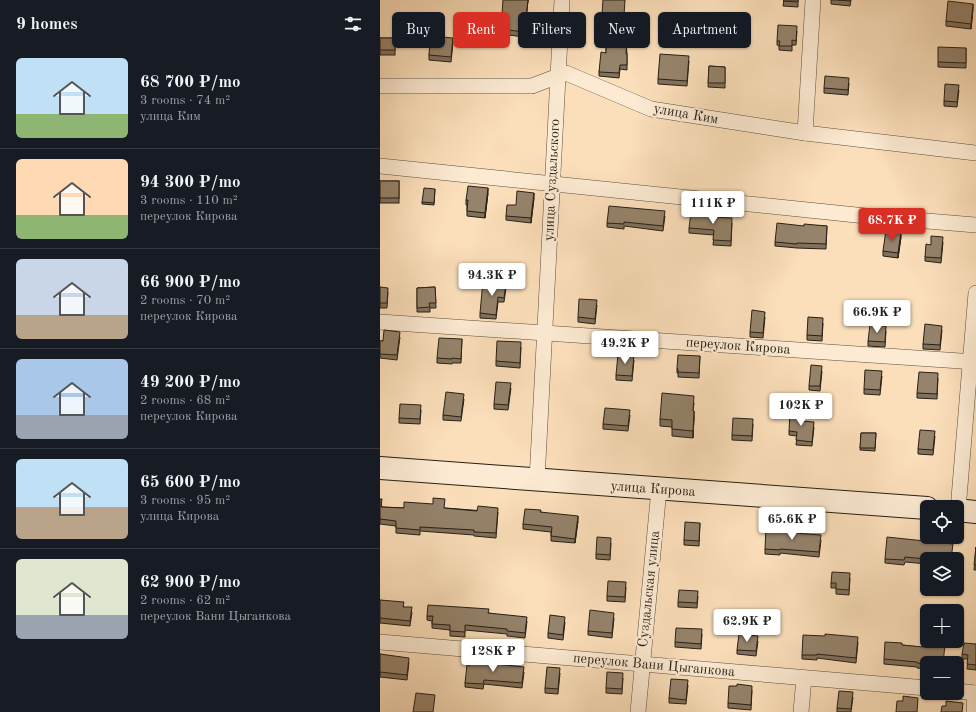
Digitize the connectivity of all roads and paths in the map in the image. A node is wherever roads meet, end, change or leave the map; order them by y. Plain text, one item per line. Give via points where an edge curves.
1 (562, 0) edge
2 (813, 0) edge
3 (558, 76) junction
4 (380, 86) edge
5 (806, 133) junction
6 (976, 152) edge
7 (380, 166) edge
8 (552, 184) junction
9 (976, 225) edge
10 (976, 293) edge
11 (380, 322) edge
12 (544, 334) junction
13 (973, 362) edge
14 (380, 468) edge
15 (537, 480) junction
16 (659, 489) junction
17 (920, 508) edge
18 (964, 511) edge
19 (380, 642) edge
20 (642, 663) junction
21 (804, 678) junction
22 (920, 687) edge
23 (964, 692) edge
24 (976, 693) edge
25 (638, 712) edge
26 (802, 712) edge
27 (974, 712) edge

1 - 3 street, улица Суздальского
2 - 5 street
3 - 4 street, улица Ким via 532,86
3 - 5 street, улица Ким via 566,73 651,108
3 - 8 street, улица Суздальского
5 - 6 street, улица Ким
7 - 8 street
8 - 9 street
8 - 12 street, улица Суздальского
10 - 13 street
11 - 12 street, переулок Кирова
12 - 13 street, переулок Кирова
12 - 15 street, улица Суздальского
13 - 18 street
14 - 15 street, улица Кирова
15 - 16 street, улица Кирова
16 - 17 street, улица Кирова
16 - 20 street, Суздальская улица
19 - 20 street, переулок Вани Цыганкова
20 - 21 street, переулок Вани Цыганкова
20 - 25 street, Суздальская улица
21 - 22 street, переулок Вани Цыганкова
21 - 26 street
23 - 24 street
24 - 27 street

